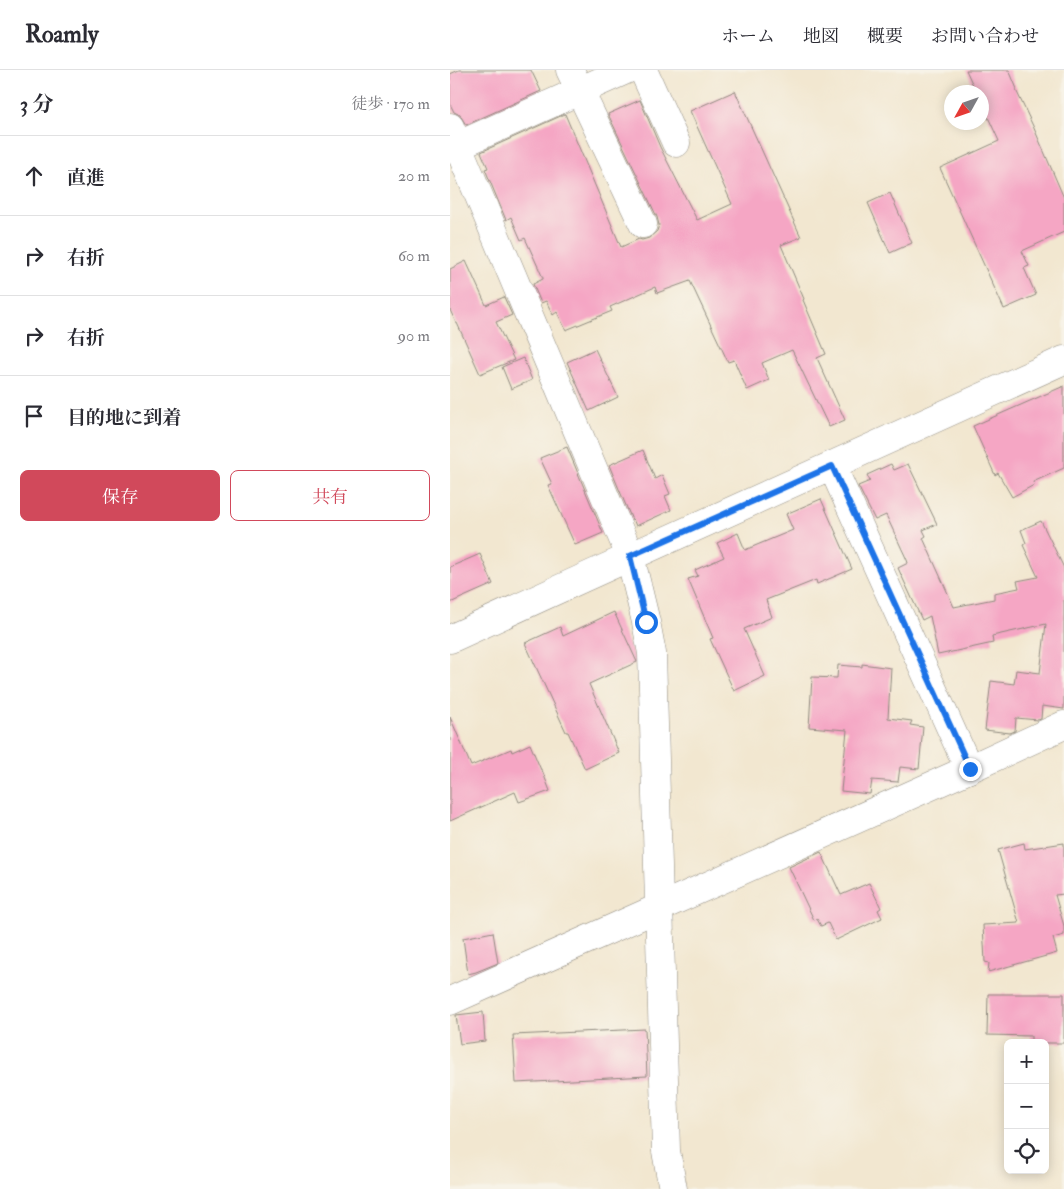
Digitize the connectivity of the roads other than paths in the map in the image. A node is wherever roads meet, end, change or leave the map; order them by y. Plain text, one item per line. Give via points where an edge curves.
1 (626, 70) edge
2 (643, 70) edge
3 (575, 80) edge
4 (453, 140) edge
5 (676, 143) dead end
6 (643, 224) dead end
7 (1064, 360) edge
8 (832, 466) junction
9 (630, 556) junction
10 (450, 639) edge
11 (1064, 725) edge
12 (970, 769) junction
13 (660, 908) junction
14 (450, 1001) edge
15 (672, 1189) edge

1 - 3 street
2 - 5 street
3 - 4 street
3 - 6 street
4 - 9 street
7 - 8 street
8 - 9 street
8 - 12 street
9 - 10 street
9 - 13 street via 652,653
11 - 12 street
12 - 13 street
13 - 14 street
13 - 15 street via 666,1151

